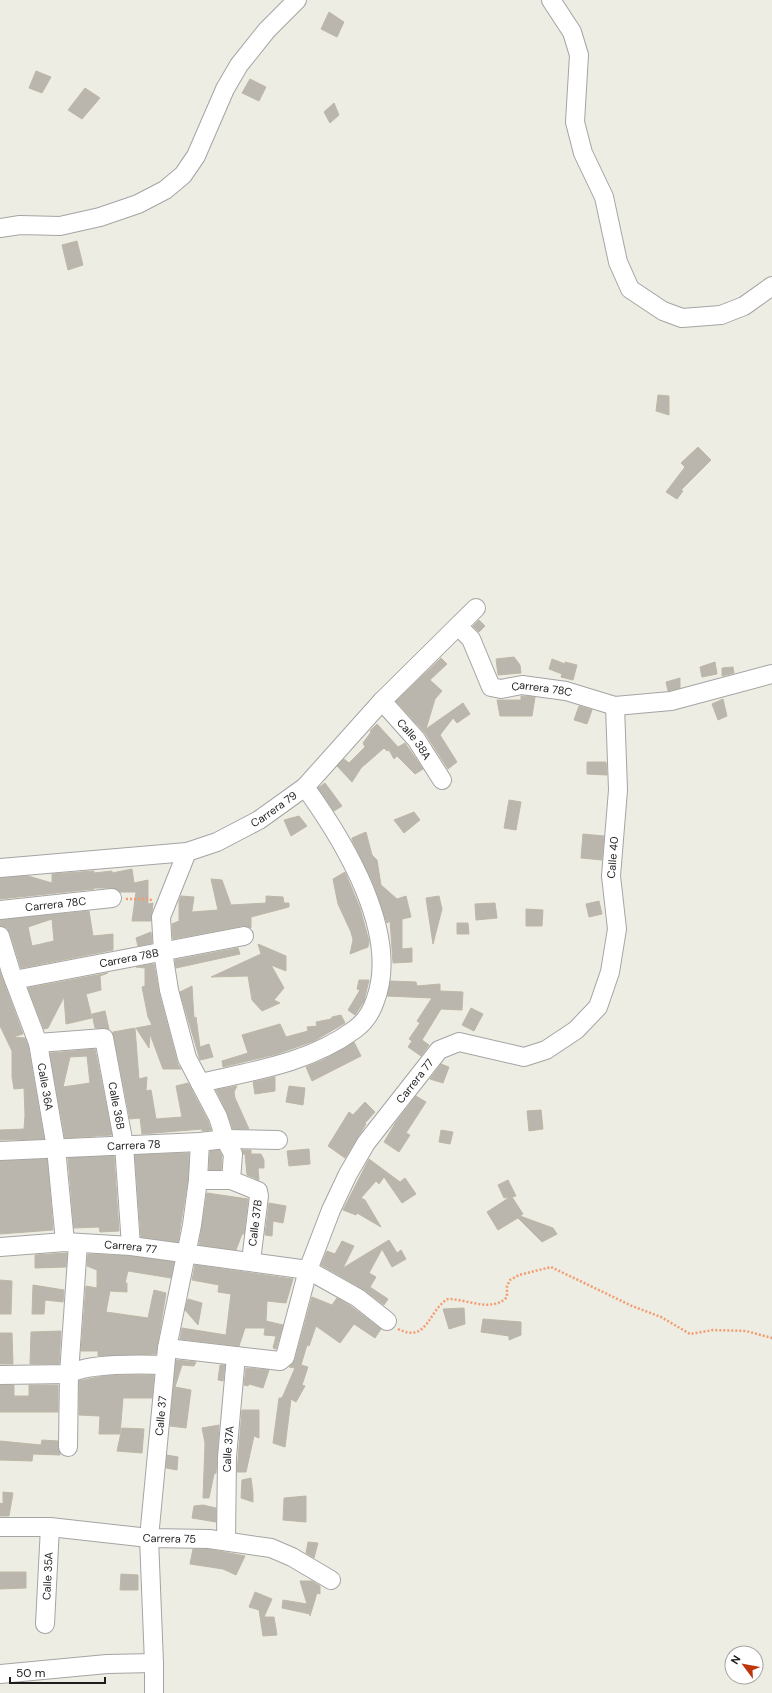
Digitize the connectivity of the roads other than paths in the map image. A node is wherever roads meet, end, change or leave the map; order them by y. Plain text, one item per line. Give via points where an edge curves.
1 (296, 0) edge
2 (551, 0) edge
3 (0, 228) edge
4 (772, 286) edge
5 (476, 608) dead end
6 (458, 626) junction
7 (772, 674) edge
8 (382, 701) junction
9 (615, 706) junction
10 (442, 780) dead end
11 (305, 787) junction
12 (187, 852) junction
13 (0, 868) edge
14 (112, 898) road end
15 (0, 910) edge
16 (0, 936) edge
17 (244, 936) dead end
18 (163, 952) junction
19 (14, 980) junction
20 (598, 1007) joint
21 (38, 1043) junction
22 (200, 1083) junction
23 (225, 1139) junction
24 (272, 1140) dead end
25 (200, 1142) junction
26 (124, 1145) junction
27 (56, 1148) junction
28 (0, 1151) edge
29 (198, 1180) junction
30 (231, 1180) junction
31 (71, 1243) junction
32 (132, 1246) junction
33 (0, 1247) edge
34 (187, 1253) junction
35 (250, 1262) junction
36 (308, 1270) junction
37 (387, 1321) road end
38 (236, 1356) junction
39 (166, 1357) junction
40 (69, 1374) junction
41 (0, 1375) edge
42 (68, 1447) dead end
43 (0, 1527) edge
44 (50, 1527) junction
45 (149, 1538) junction
46 (226, 1541) junction
47 (331, 1580) dead end
48 (45, 1624) dead end
49 (154, 1663) junction
50 (0, 1674) edge
51 (154, 1693) edge

1 - 3 street via 267,30 239,65 224,89 196,156 183,175 165,190 138,204 100,217 60,226 20,225
2 - 4 street via 572,32 579,54 575,122 583,153 604,197 618,262 630,289 663,311 682,318 721,315 744,306
5 - 6 street, Carrera 79
6 - 8 street, Carrera 79
6 - 9 street, Carrera 78C via 471,639 491,687 501,689 522,685 566,691
7 - 9 street via 670,701
8 - 10 street, Calle 38A via 416,739
8 - 11 street, Carrera 79
9 - 20 street, Calle 40 via 618,790 611,876 618,929 610,972
11 - 12 street, Carrera 79 via 259,820 217,842
11 - 22 street via 325,815 360,877 379,932 383,962 380,988 370,1013 355,1030 334,1043 276,1066
12 - 13 street, Carrera 79
12 - 18 street via 161,917
14 - 15 street, Carrera 78C
16 - 19 street, Calle 36A
17 - 18 street, Carrera 78B
18 - 19 street, Carrera 78B
18 - 22 street via 169,990 187,1058
19 - 21 street, Calle 36A
20 - 36 street, Carrera 77 via 576,1030 546,1050 524,1057 459,1042 439,1050 366,1144 348,1174
21 - 26 street, Calle 36B via 104,1038
21 - 27 street, Calle 36A
22 - 23 street via 218,1117
23 - 24 street, Carrera 78
23 - 25 street, Carrera 78
23 - 30 street via 233,1154
25 - 26 street, Carrera 78
25 - 29 street, Calle 37
26 - 27 street, Carrera 78
26 - 32 street, Calle 36B
27 - 28 street, Carrera 78
27 - 31 street, Calle 36A
29 - 30 street
29 - 34 street, Calle 37
30 - 35 street, Calle 37B via 258,1191
31 - 32 street, Carrera 77
31 - 33 street, Carrera 77
31 - 40 street, Calle 36A
32 - 34 street, Carrera 77
34 - 35 street, Carrera 77
34 - 39 street, Calle 37
35 - 36 street, Carrera 77
36 - 37 street, Carrera 77 via 358,1298
36 - 38 street via 285,1357 282,1360
38 - 39 street
38 - 46 street, Calle 37A via 227,1457
39 - 40 street via 136,1364 74,1371
39 - 45 street, Calle 37
40 - 41 street
40 - 42 street, Calle 36A
43 - 44 street, Carrera 75
44 - 45 street, Carrera 75
44 - 48 street, Calle 35A
45 - 46 street, Carrera 75
45 - 49 street, Calle 37
46 - 47 street, Carrera 75 via 271,1548
49 - 50 street via 107,1664
49 - 51 street, Calle 37

